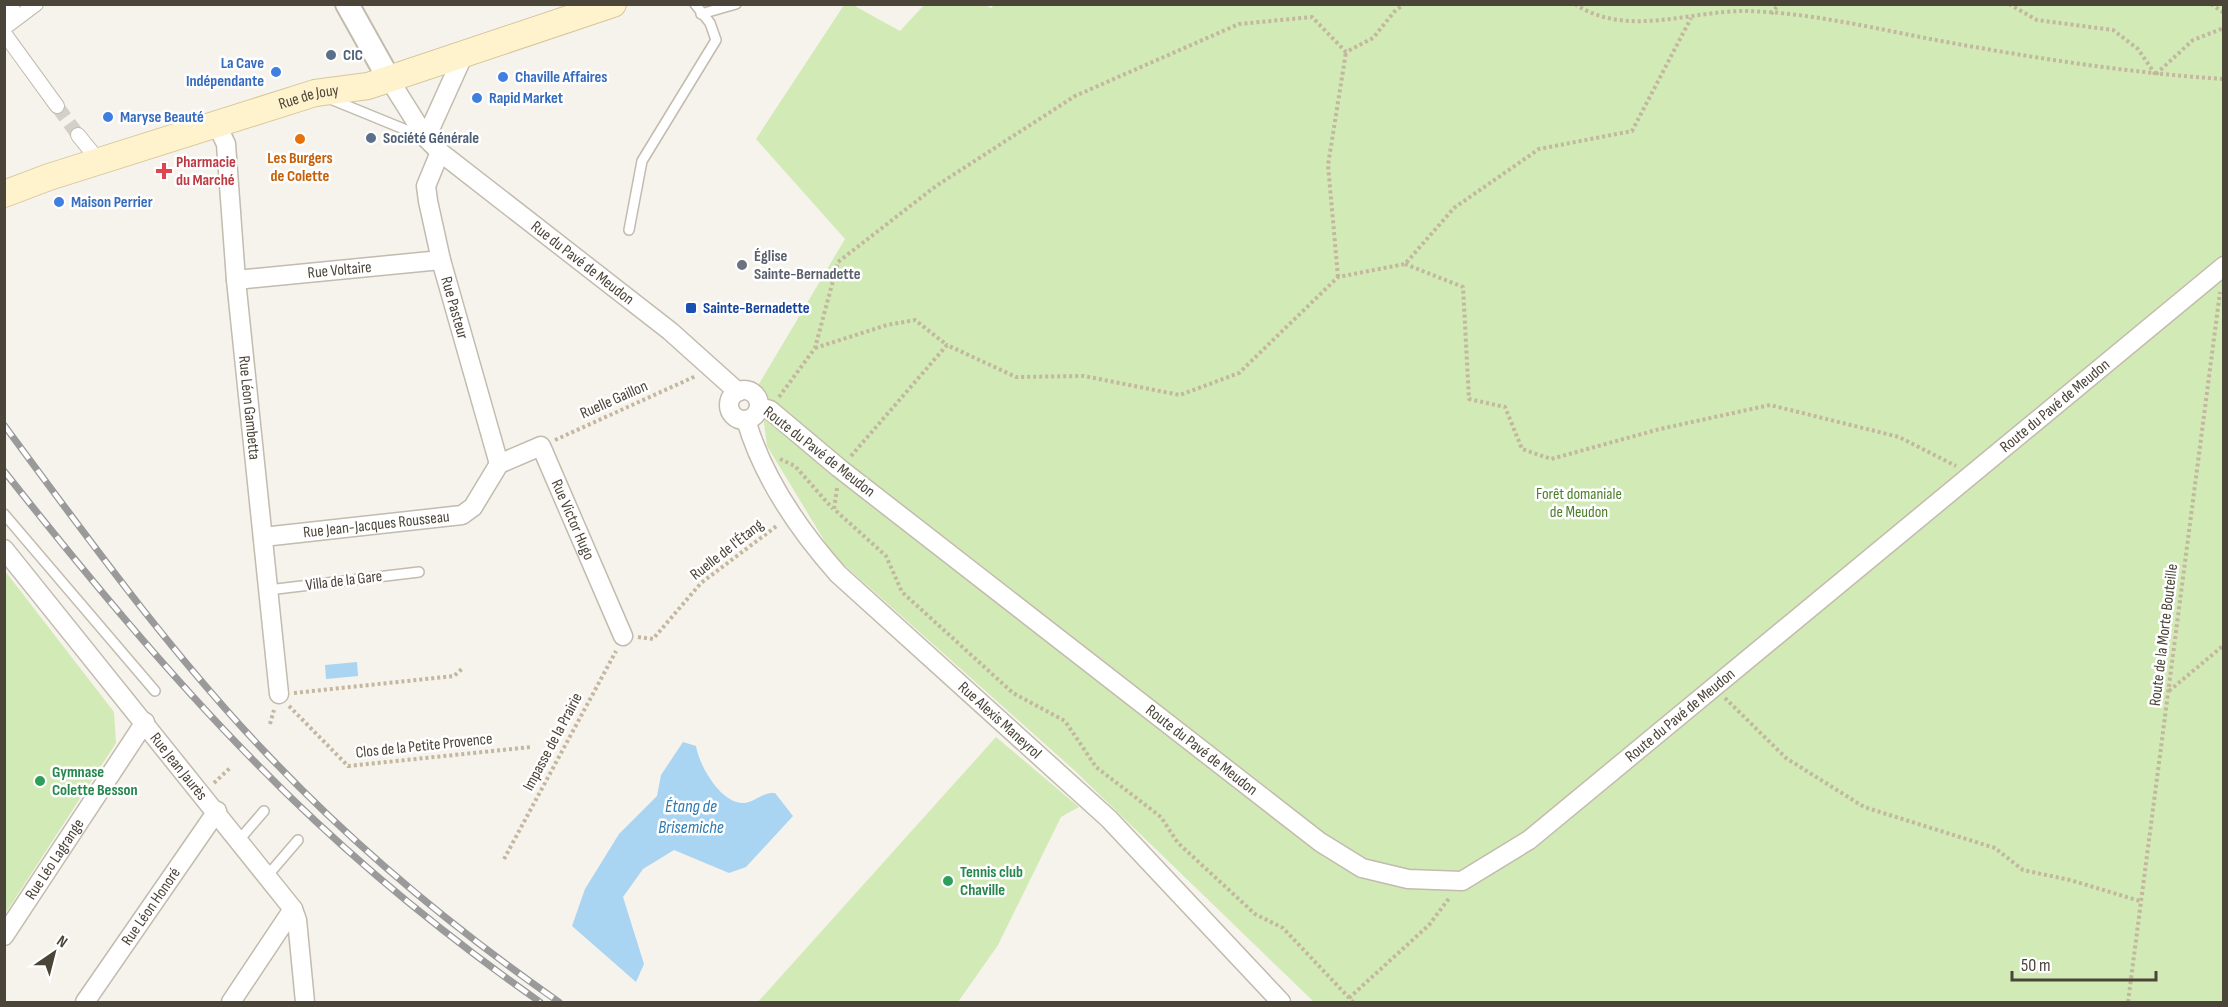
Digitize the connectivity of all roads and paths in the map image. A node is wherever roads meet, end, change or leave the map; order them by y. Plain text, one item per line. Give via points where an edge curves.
1 (13, 4) edge
2 (36, 4) edge
3 (347, 4) edge
4 (613, 4) edge
5 (695, 4) edge
6 (736, 4) edge
7 (1404, 4) edge
8 (1575, 4) edge
9 (1779, 4) edge
10 (2009, 4) edge
11 (2211, 4) edge
12 (2223, 13) edge
13 (701, 14) junction
14 (1771, 14) junction
15 (1691, 18) junction
16 (4, 21) edge
17 (4, 28) edge
18 (2223, 28) edge
19 (4, 33) edge
20 (1346, 52) junction
21 (465, 54) junction
22 (2155, 74) junction
23 (388, 79) junction
24 (2223, 79) edge
25 (315, 93) junction
26 (57, 106) tunnel mouth
27 (216, 123) junction
28 (78, 135) tunnel mouth
29 (426, 138) junction
30 (440, 152) junction
31 (99, 161) junction
32 (4, 194) edge
33 (629, 230) dead end
34 (441, 260) junction
35 (1405, 264) junction
36 (2223, 266) edge
37 (1338, 277) junction
38 (236, 280) junction
39 (2221, 287) dead end
40 (946, 345) junction
41 (815, 348) junction
42 (697, 376) dead end
43 (738, 392) junction
44 (764, 408) junction
45 (746, 420) junction
46 (541, 446) junction
47 (753, 446) junction
48 (499, 464) junction
49 (839, 468) junction
50 (1972, 474) junction
51 (834, 509) junction
52 (4, 514) edge
53 (791, 515) junction
54 (263, 537) junction
55 (4, 549) edge
56 (419, 572) dead end
57 (268, 590) junction
58 (623, 636) junction
59 (2223, 645) edge
60 (463, 668) dead end
61 (1714, 687) junction
62 (154, 691) dead end
63 (2169, 692) junction
64 (279, 694) junction
65 (145, 722) junction
66 (531, 747) dead end
67 (231, 767) dead end
68 (202, 794) junction
69 (217, 811) junction
70 (264, 811) dead end
71 (239, 840) junction
72 (298, 840) dead end
73 (504, 859) dead end
74 (268, 875) junction
75 (1462, 881) junction
76 (2140, 902) junction
77 (293, 909) junction
78 (4, 936) edge
79 (1349, 998) junction
80 (85, 1002) edge
81 (231, 1002) edge
82 (305, 1002) edge
83 (1281, 1002) edge
84 (1353, 1002) edge
85 (2128, 1002) edge

1 - 16 street
2 - 17 street
3 - 23 street
4 - 21 main road, Rue de Jouy
5 - 13 lane
6 - 13 lane
7 - 20 path via 1373,38
8 - 15 path via 1598,15 1634,22
9 - 14 path
10 - 22 path via 2037,20 2113,30 2138,49
11 - 12 path
13 - 33 lane via 710,23 716,40 642,161
14 - 15 path via 1743,11
14 - 22 path
15 - 35 path via 1632,131 1539,149 1454,208
18 - 22 path via 2193,40
19 - 26 street
20 - 37 path via 1328,165
20 - 41 path via 1312,17 1239,24 1075,96 936,186 838,262
21 - 23 main road, Rue de Jouy
21 - 29 street
22 - 24 path
23 - 25 main road, Rue de Jouy via 368,86
23 - 29 street, Rue du Pavé de Meudon
25 - 27 main road, Rue de Jouy
25 - 29 lane
27 - 31 main road, Rue de Jouy
27 - 38 street, Rue Léon Gambetta via 226,144
28 - 31 street
29 - 30 street, Rue du Pavé de Meudon
30 - 34 street, Rue Pasteur via 426,186
30 - 43 street, Rue du Pavé de Meudon via 670,331
31 - 32 main road, Rue de Jouy
34 - 38 street, Rue Voltaire
34 - 48 street, Rue Pasteur
35 - 37 path
35 - 50 path via 1463,287 1469,399 1505,407 1522,449 1551,459 1660,429 1770,405 1899,437
36 - 50 street, Route du Pavé de Meudon
37 - 40 path via 1239,373 1180,395 1084,376 1016,377
38 - 54 street, Rue Léon Gambetta
39 - 63 path, Route de la Morte Bouteille
40 - 41 path via 915,320
40 - 49 path
41 - 44 path
42 - 46 path, Ruelle Gaillon
43 - 44 street via 751,392
43 - 45 street via 731,398 730,408 736,417
44 - 45 street
44 - 49 street, Route du Pavé de Meudon
45 - 47 street, Rue Alexis Maneyrol
46 - 48 street
46 - 58 street, Rue Victor Hugo
47 - 51 path via 795,466
47 - 53 street, Rue Alexis Maneyrol
48 - 54 street, Rue Jean-Jacques Rousseau via 472,507 462,515
49 - 51 path
49 - 75 street, Route du Pavé de Meudon via 1320,842 1362,868 1408,879
50 - 61 street, Route du Pavé de Meudon
51 - 79 path via 886,556 902,592 1013,693 1065,721 1096,767 1161,817 1178,843 1255,914 1283,928
52 - 62 lane
53 - 58 path, Ruelle de l'Étang via 701,583 653,639
53 - 83 street, Rue Alexis Maneyrol via 838,574 1109,819
54 - 57 street, Rue Léon Gambetta
55 - 65 street, Rue Jean Jaurès
56 - 57 lane, Villa de la Gare
57 - 64 street, Rue Léon Gambetta
58 - 73 path, Impasse de la Prairie
59 - 63 path
60 - 64 path via 454,676
61 - 75 street, Route du Pavé de Meudon via 1529,840
61 - 76 path via 1786,758 1864,807 1995,848 2023,870
63 - 76 path, Route de la Morte Bouteille
64 - 66 path, Clos de la Petite Provence via 348,766
65 - 68 street, Rue Jean Jaurès
65 - 78 street, Rue Léo Lagrange
67 - 68 path
68 - 69 street, Rue Jean Jaurès
69 - 71 street, Rue Jean Jaurès
69 - 80 street, Rue Léon Honoré
70 - 71 lane
71 - 74 street, Rue Jean Jaurès
72 - 74 lane
74 - 77 street, Rue Jean Jaurès
75 - 79 path via 1430,925
76 - 85 path, Route de la Morte Bouteille
77 - 81 street
77 - 82 street, Rue Jean Jaurès
79 - 84 path

